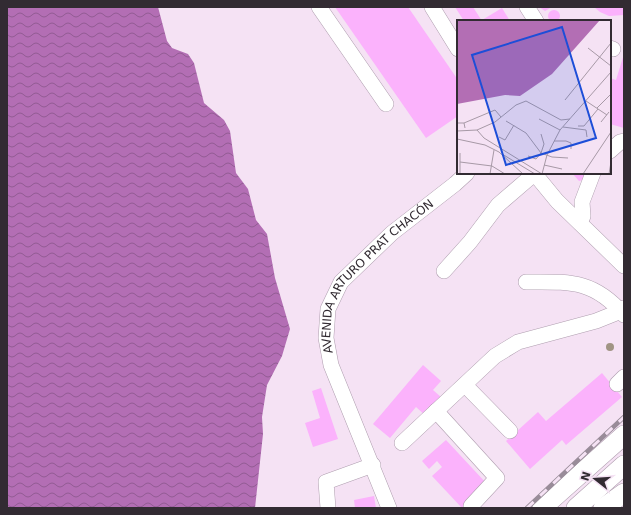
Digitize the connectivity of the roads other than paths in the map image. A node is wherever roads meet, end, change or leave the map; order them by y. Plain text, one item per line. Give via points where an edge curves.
1 (320, 7) edge
2 (432, 7) edge
3 (527, 7) edge
4 (535, 20) edge
5 (457, 47) edge
6 (386, 104) dead end
7 (624, 141) edge
8 (611, 150) edge
9 (465, 174) edge
10 (534, 174) edge
11 (593, 174) edge
12 (580, 223) junction
13 (624, 266) edge
14 (444, 271) dead end
15 (526, 282) dead end
16 (623, 312) edge
17 (465, 385) junction
18 (436, 411) junction
19 (510, 431) dead end
20 (624, 435) edge
21 (402, 443) dead end
22 (373, 465) junction
23 (624, 465) edge
24 (624, 493) edge
25 (472, 506) dead end
26 (328, 508) edge
27 (389, 508) edge
28 (542, 508) edge
29 (576, 508) edge
30 (604, 508) edge

1 - 6 street
2 - 5 street
3 - 4 street
7 - 8 street
9 - 22 street, AVENIDA ARTURO PRAT CHACÓN via 392,233 341,282 328,309 326,338 331,365 353,423
10 - 12 street
10 - 14 street via 498,204 470,242
11 - 12 street via 583,199 583,216
12 - 13 street
15 - 16 street via 583,285 602,294
16 - 17 street via 518,342 495,356
17 - 18 street
17 - 19 street
18 - 21 street
18 - 25 street via 496,478
20 - 28 main road
22 - 26 street via 326,482
22 - 27 street, AVENIDA ARTURO PRAT CHACÓN
23 - 29 main road
24 - 30 main road

